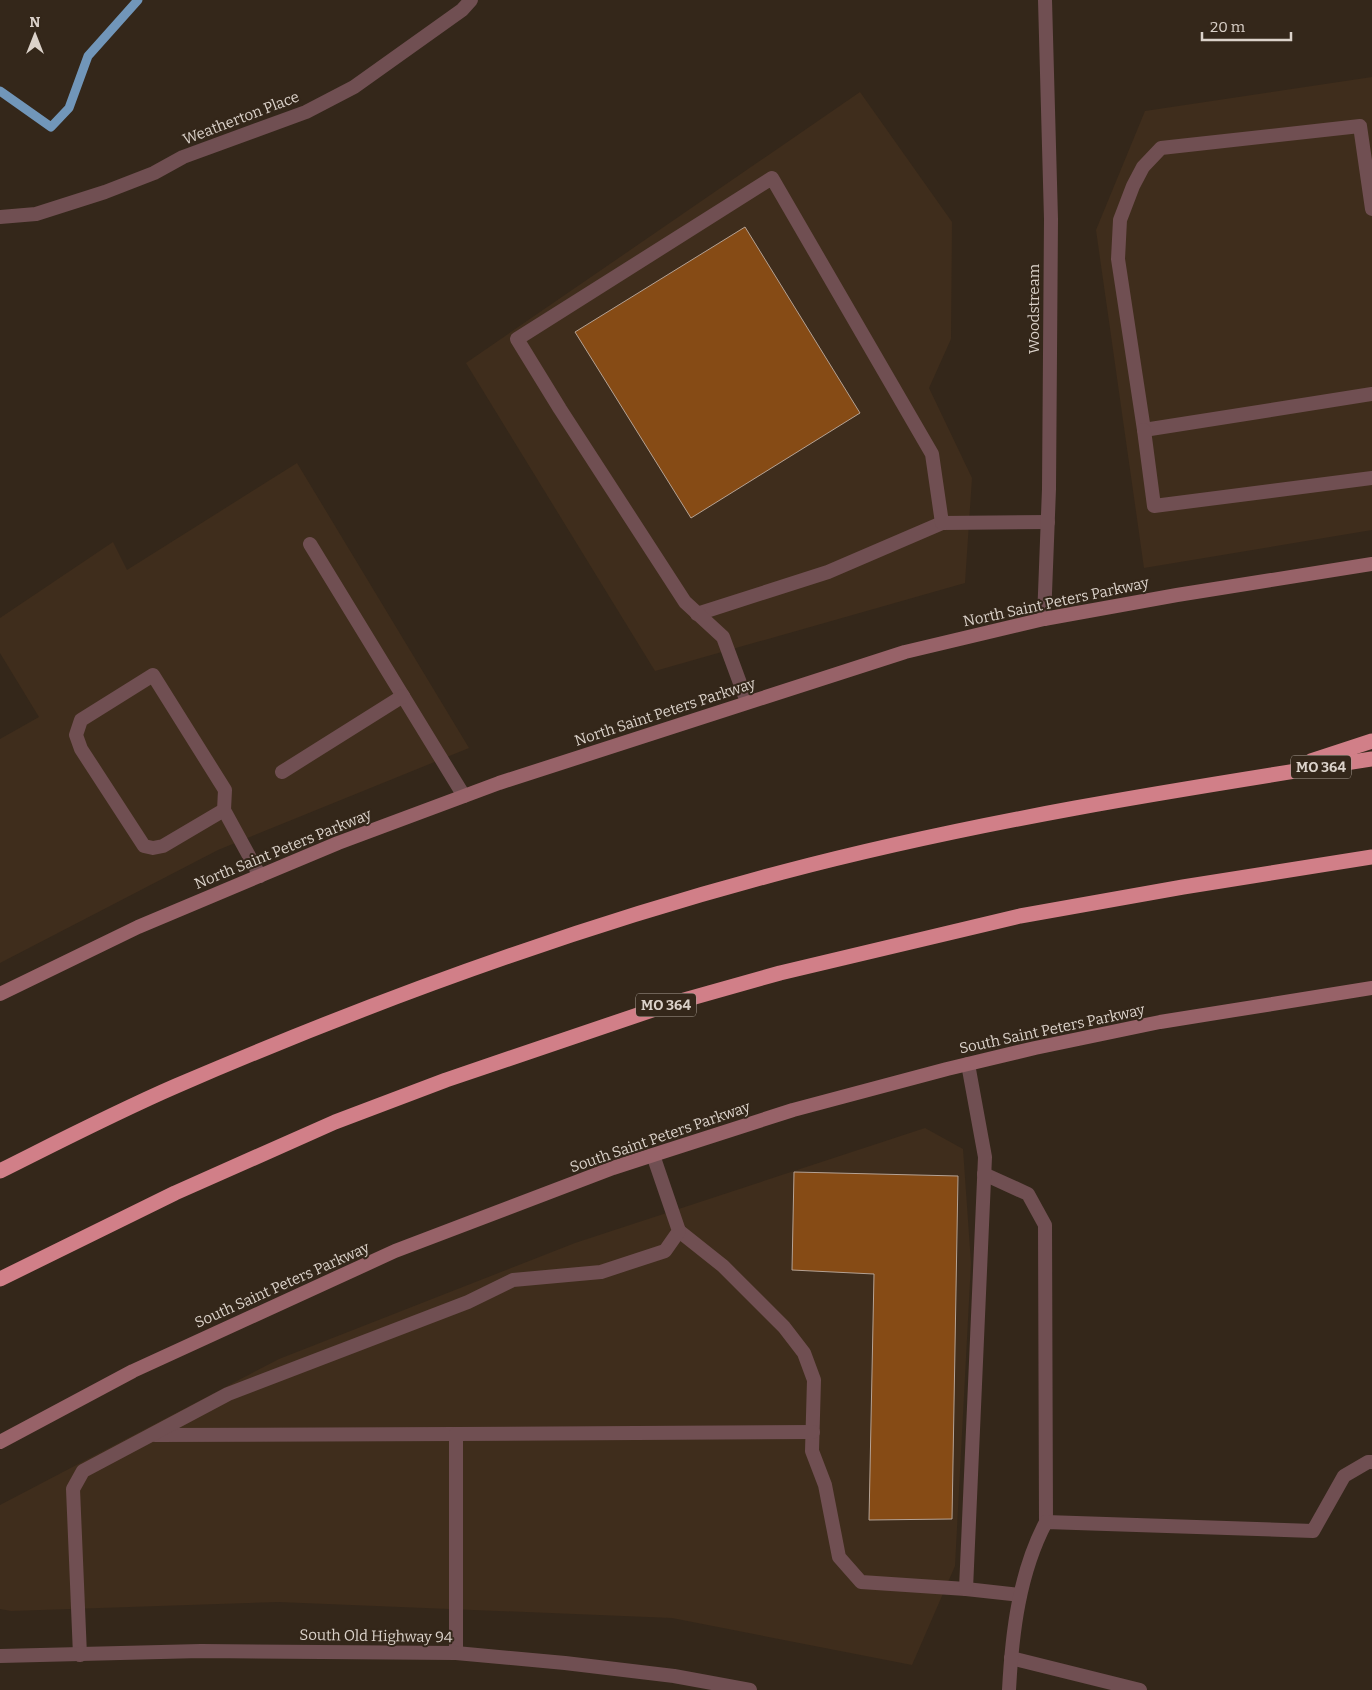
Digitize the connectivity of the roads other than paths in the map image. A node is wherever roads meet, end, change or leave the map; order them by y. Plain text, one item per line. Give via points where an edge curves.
1 (471, 0) edge
2 (1045, 0) edge
3 (1372, 209) edge
4 (0, 217) edge
5 (1372, 394) edge
6 (1144, 430) junction
7 (1372, 478) edge
8 (1048, 522) junction
9 (942, 523) junction
10 (310, 544) dead end
11 (1372, 564) edge
12 (698, 614) junction
13 (1044, 618) junction
14 (403, 696) junction
15 (747, 702) junction
16 (1372, 741) edge
17 (1372, 759) edge
18 (282, 772) dead end
19 (1269, 775) junction
20 (464, 796) junction
21 (224, 810) junction
22 (1372, 857) edge
23 (260, 876) junction
24 (1372, 988) edge
25 (0, 994) edge
26 (968, 1064) junction
27 (653, 1155) junction
28 (0, 1171) edge
29 (984, 1174) junction
30 (678, 1230) junction
31 (0, 1279) edge
32 (812, 1432) junction
33 (456, 1434) junction
34 (151, 1435) junction
35 (0, 1442) edge
36 (1372, 1462) edge
37 (1046, 1522) junction
38 (966, 1589) junction
39 (1020, 1596) junction
40 (456, 1653) junction
41 (80, 1655) junction
42 (0, 1656) edge
43 (1011, 1658) junction
44 (750, 1690) edge
45 (1009, 1690) edge
46 (1140, 1690) edge

1 - 4 street, Weatherton Place via 462,10 354,87 306,112 183,157 154,173 105,192 36,214
2 - 8 street, Woodstream via 1051,219
3 - 6 street via 1360,126 1161,148 1143,167 1120,220 1118,259
5 - 6 street
6 - 7 street via 1154,506
8 - 9 street
8 - 13 street, Woodstream
9 - 12 street via 828,572
9 - 12 street via 932,454 772,178 517,339 685,602
10 - 14 street
11 - 13 main road, North Saint Peters Parkway
12 - 15 street via 723,637
13 - 15 main road, North Saint Peters Parkway via 905,652
14 - 18 street
14 - 20 street
15 - 20 main road, North Saint Peters Parkway
16 - 19 highway
17 - 19 highway, MO 364
19 - 28 highway, MO 364 via 1105,802 942,834 783,872 623,917 470,968 319,1027 173,1088
20 - 23 main road, North Saint Peters Parkway
21 - 21 street via 225,790 152,675 81,720 76,735 81,749 144,846 163,846
21 - 23 street
22 - 31 highway, MO 364 via 1020,916 780,973 670,1004 446,1080 335,1122 175,1193
23 - 25 main road, North Saint Peters Parkway via 138,927
24 - 26 main road, South Saint Peters Parkway via 1160,1022
26 - 27 main road, South Saint Peters Parkway via 793,1110
26 - 29 street via 985,1157
27 - 30 street
27 - 35 main road, South Saint Peters Parkway via 396,1251 133,1371
29 - 37 street via 1028,1194 1045,1225
29 - 38 street
30 - 32 street via 723,1266 784,1327 804,1353 814,1380
30 - 34 street via 665,1251 600,1272 513,1280 468,1302 228,1394
32 - 33 street
32 - 38 street via 812,1451 824,1485 839,1556 861,1582
33 - 34 street
33 - 40 street
34 - 41 street via 83,1471 73,1489
36 - 37 street via 1344,1476 1314,1531
37 - 39 street via 1037,1540
38 - 39 street
39 - 43 street
40 - 41 street, South Old Highway 94 via 201,1651
40 - 44 street, South Old Highway 94 via 565,1662
41 - 42 street, South Old Highway 94
43 - 45 street
43 - 46 street

